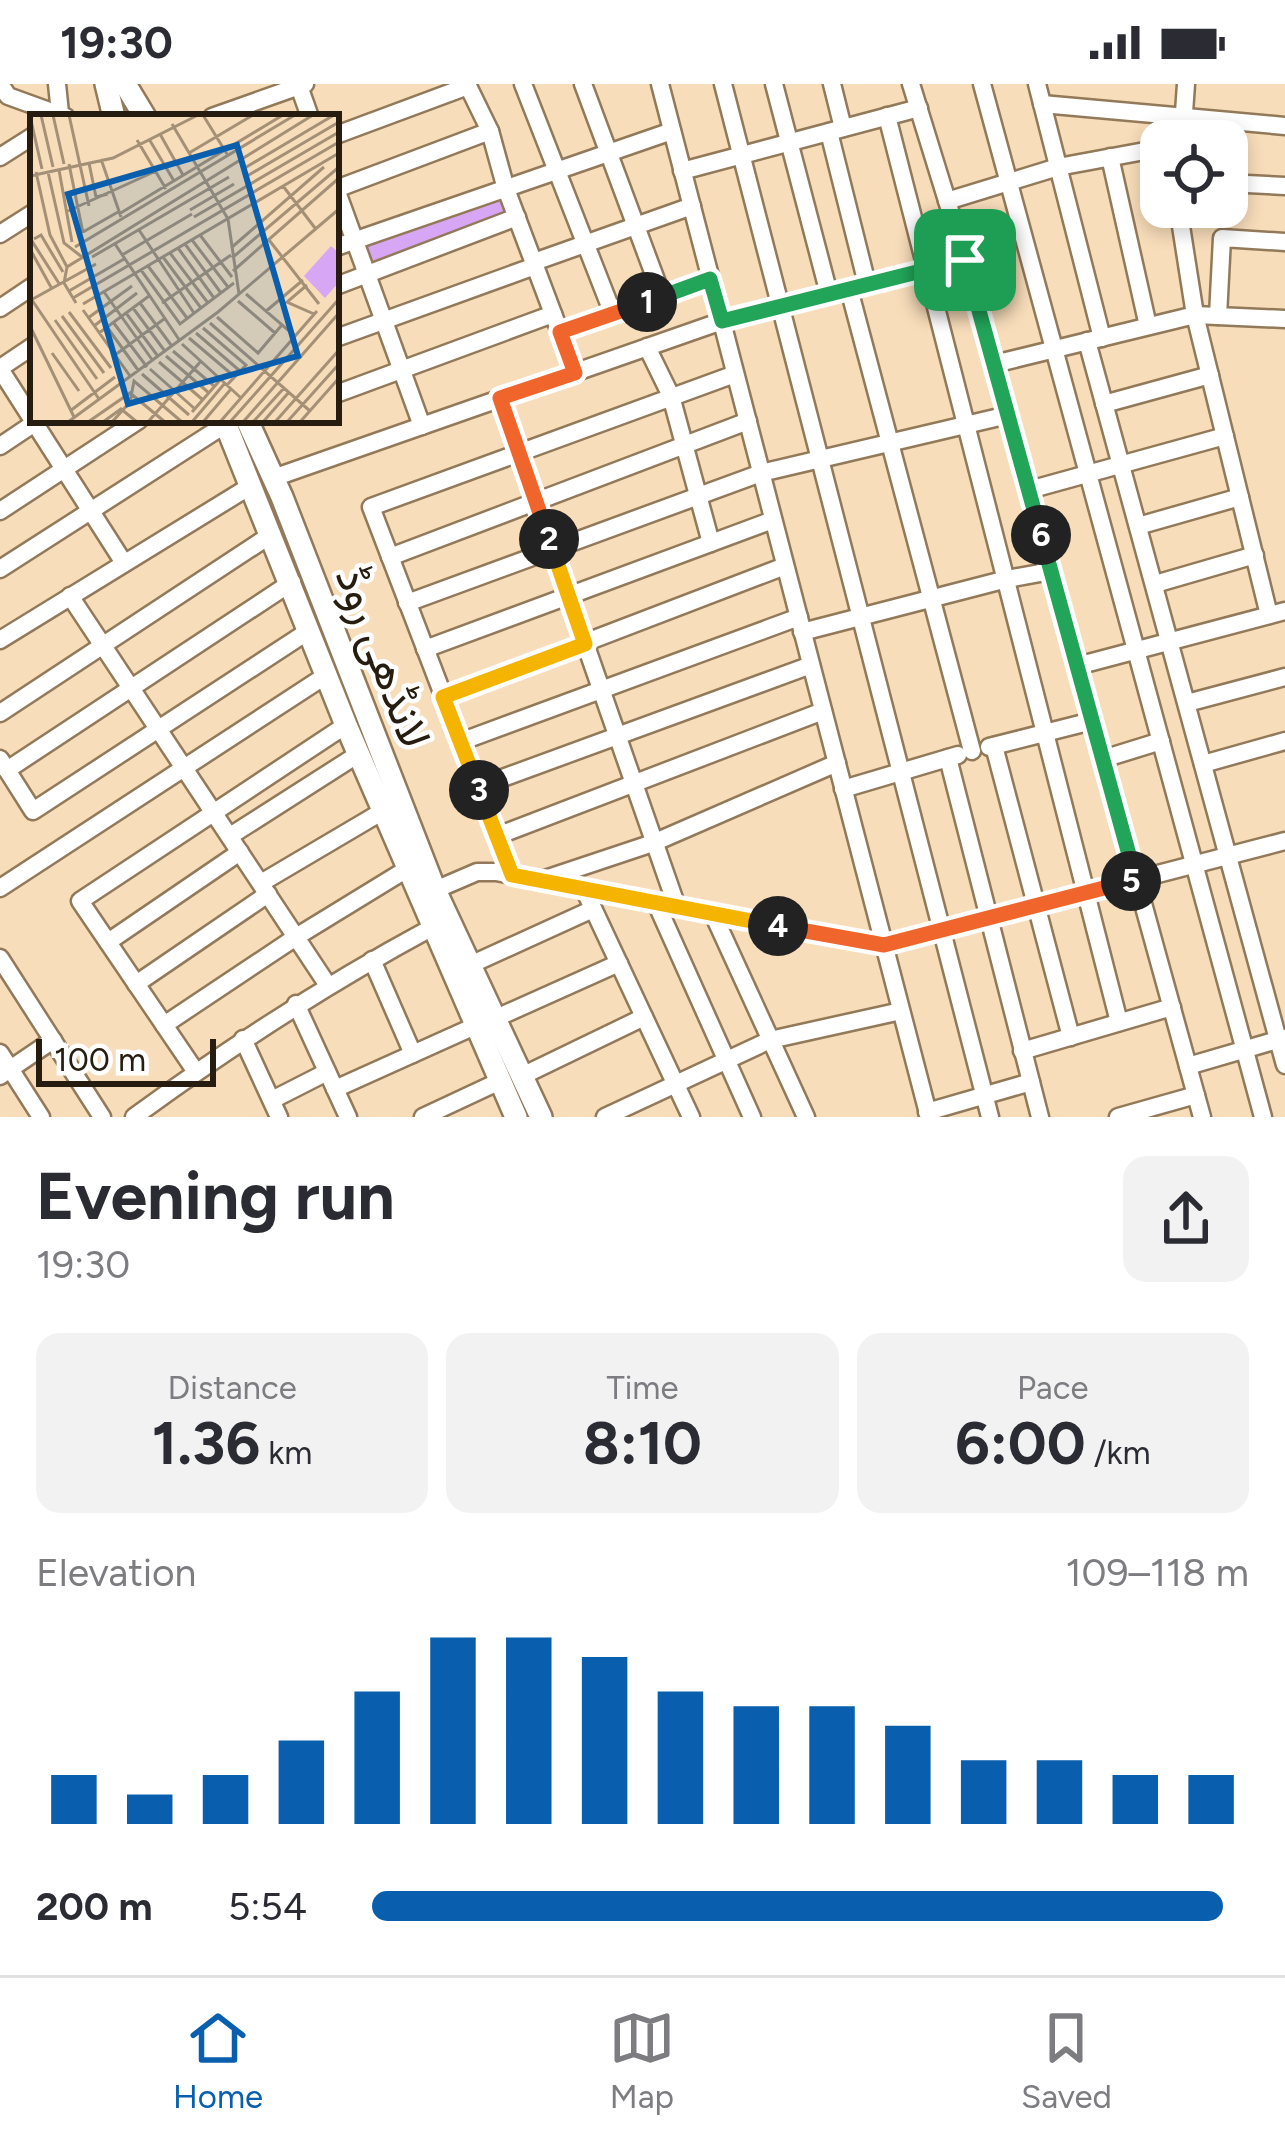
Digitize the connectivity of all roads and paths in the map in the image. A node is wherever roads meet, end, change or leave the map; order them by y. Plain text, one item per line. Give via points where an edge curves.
1 (57, 84) edge
2 (106, 84) edge
3 (125, 84) edge
4 (246, 84) edge
5 (523, 84) edge
6 (583, 84) edge
7 (660, 84) edge
8 (723, 84) edge
9 (774, 84) edge
10 (832, 84) edge
11 (911, 84) edge
12 (982, 84) edge
13 (1037, 84) edge
14 (1186, 84) edge
15 (302, 85) edge
16 (468, 85) edge
17 (2, 94) edge
18 (253, 102) junction
19 (1042, 104) junction
20 (919, 108) junction
21 (56, 114) edge
22 (61, 114) edge
23 (113, 114) edge
24 (143, 114) edge
25 (220, 114) edge
26 (887, 116) junction
27 (1184, 118) junction
28 (1285, 126) edge
29 (836, 130) junction
30 (490, 131) junction
31 (672, 131) junction
32 (339, 134) edge
33 (30, 138) edge
34 (790, 142) junction
35 (609, 152) junction
36 (1140, 152) edge
37 (742, 155) junction
38 (1110, 157) junction
39 (0, 158) edge
40 (1058, 166) junction
41 (556, 170) junction
42 (682, 171) junction
43 (1008, 182) junction
44 (1248, 184) edge
45 (1285, 186) edge
46 (339, 188) edge
47 (506, 189) junction
48 (339, 197) edge
49 (947, 201) junction
50 (692, 206) junction
51 (30, 215) edge
52 (517, 217) junction
53 (634, 226) junction
54 (1181, 228) edge
55 (0, 234) edge
56 (355, 241) junction
57 (1285, 242) edge
58 (585, 244) junction
59 (339, 247) edge
60 (965, 260) junction
61 (534, 264) junction
62 (926, 269) junction
63 (369, 274) junction
64 (710, 279) junction
65 (339, 285) edge
66 (858, 286) junction
67 (30, 288) edge
68 (829, 294) junction
69 (662, 296) junction
70 (0, 308) edge
71 (779, 308) junction
72 (553, 314) junction
73 (613, 314) junction
74 (1195, 315) junction
75 (1218, 316) junction
76 (1285, 319) edge
77 (384, 321) junction
78 (722, 321) junction
79 (1148, 326) junction
80 (560, 332) junction
81 (339, 337) edge
82 (1094, 339) junction
83 (647, 347) junction
84 (30, 348) edge
85 (1053, 349) junction
86 (994, 364) junction
87 (0, 369) edge
88 (402, 370) junction
89 (575, 373) junction
90 (735, 374) junction
91 (1210, 375) junction
92 (339, 393) edge
93 (671, 396) junction
94 (500, 398) junction
95 (1104, 404) junction
96 (30, 412) edge
97 (1008, 415) junction
98 (748, 421) junction
99 (35, 423) edge
100 (38, 423) edge
101 (134, 423) edge
102 (241, 423) edge
103 (243, 423) edge
104 (422, 426) junction
105 (968, 426) junction
106 (1225, 436) junction
107 (889, 445) junction
108 (0, 446) edge
109 (684, 446) junction
110 (519, 453) junction
111 (819, 459) junction
112 (1122, 466) junction
113 (64, 469) junction
114 (761, 472) junction
115 (1085, 474) junction
116 (263, 484) junction
117 (1029, 490) junction
118 (700, 494) junction
119 (1240, 497) junction
120 (536, 500) junction
121 (90, 510) junction
122 (0, 511) edge
123 (773, 520) junction
124 (1138, 526) junction
125 (272, 534) junction
126 (711, 543) junction
127 (551, 547) junction
128 (1255, 555) junction
129 (390, 557) junction
130 (124, 563) junction
131 (785, 566) junction
132 (0, 569) edge
133 (1051, 572) junction
134 (1007, 579) junction
135 (292, 582) junction
136 (1155, 584) junction
137 (70, 596) junction
138 (567, 596) junction
139 (932, 600) junction
140 (407, 603) junction
141 (1277, 613) edge
142 (859, 616) junction
143 (801, 625) junction
144 (310, 630) junction
145 (0, 640) edge
146 (1171, 641) junction
147 (585, 644) junction
148 (103, 645) junction
149 (425, 649) junction
150 (1136, 650) junction
151 (811, 664) junction
152 (1077, 666) junction
153 (328, 674) junction
154 (1285, 677) edge
155 (131, 688) junction
156 (601, 691) junction
157 (443, 697) junction
158 (1187, 703) junction
159 (823, 711) junction
160 (0, 713) edge
161 (1092, 721) junction
162 (346, 724) junction
163 (159, 729) junction
164 (1043, 734) junction
165 (618, 737) junction
166 (1161, 741) junction
167 (1285, 741) edge
168 (460, 742) junction
169 (994, 746) junction
170 (972, 751) junction
171 (360, 753) junction
172 (948, 758) junction
173 (1103, 759) junction
174 (837, 763) junction
175 (3, 764) edge
176 (1203, 764) junction
177 (185, 768) junction
178 (899, 771) junction
179 (632, 783) junction
180 (478, 787) junction
181 (843, 789) junction
182 (383, 811) junction
183 (214, 812) junction
184 (497, 836) junction
185 (1285, 841) edge
186 (653, 843) junction
187 (236, 844) junction
188 (1228, 856) junction
189 (1195, 864) junction
190 (407, 869) junction
191 (512, 875) junction
192 (1136, 880) junction
193 (540, 881) junction
194 (0, 888) edge
195 (264, 888) junction
196 (435, 890) junction
197 (584, 890) junction
198 (1088, 891) junction
199 (656, 903) junction
200 (1038, 904) junction
201 (677, 908) junction
202 (593, 909) junction
203 (713, 914) junction
204 (988, 918) junction
205 (431, 928) junction
206 (940, 930) junction
207 (296, 937) junction
208 (108, 942) junction
209 (884, 945) junction
210 (0, 958) edge
211 (372, 960) junction
212 (619, 963) junction
213 (470, 965) junction
214 (136, 984) junction
215 (327, 984) junction
216 (296, 1004) junction
217 (1172, 1006) junction
218 (901, 1011) junction
219 (644, 1017) junction
220 (485, 1022) junction
221 (1119, 1022) junction
222 (164, 1025) junction
223 (1071, 1037) junction
224 (243, 1039) junction
225 (1281, 1039) edge
226 (52, 1040) junction
227 (770, 1040) junction
228 (1244, 1049) junction
229 (1022, 1051) junction
230 (0, 1052) edge
231 (412, 1054) junction
232 (726, 1062) junction
233 (1285, 1065) edge
234 (1188, 1066) junction
235 (196, 1072) junction
236 (5, 1073) edge
237 (511, 1079) junction
238 (331, 1081) junction
239 (1030, 1082) junction
240 (676, 1085) junction
241 (984, 1094) junction
242 (1196, 1095) junction
243 (275, 1109) edge
244 (928, 1114) edge
245 (1142, 1114) edge
246 (41, 1117) edge
247 (102, 1117) edge
248 (134, 1117) edge
249 (348, 1117) edge
250 (423, 1117) edge
251 (516, 1117) edge
252 (541, 1117) edge
253 (605, 1117) edge
254 (691, 1117) edge
255 (752, 1117) edge
256 (806, 1117) edge
257 (990, 1117) edge
258 (1040, 1117) edge
259 (1118, 1117) edge
260 (1202, 1117) edge
261 (1263, 1117) edge

1 - 22 street
2 - 23 main road
3 - 24 main road
4 - 18 street
5 - 41 street
6 - 35 street
7 - 31 street
8 - 37 street
9 - 34 street
10 - 29 street
11 - 20 street
12 - 43 street
13 - 19 street
14 - 27 street
15 - 18 street
16 - 30 street
16 - 32 street
17 - 21 street
18 - 25 street
19 - 27 street
19 - 40 street
20 - 26 street
20 - 49 street
26 - 29 street
26 - 62 street
27 - 28 street
29 - 34 street
29 - 66 street
30 - 46 street
30 - 47 street
31 - 35 street
31 - 42 street
33 - 39 street
34 - 37 street
34 - 68 street
35 - 41 street
35 - 53 street
36 - 38 street
37 - 42 street
37 - 71 street
38 - 40 street
38 - 79 street
40 - 43 street
40 - 82 street
41 - 47 street
41 - 58 street
42 - 50 street
43 - 49 street
43 - 85 street
44 - 45 street
47 - 52 street
47 - 56 street
48 - 56 street
49 - 60 street
50 - 53 street
50 - 64 street
51 - 55 street
52 - 61 street
52 - 63 street
53 - 58 street
53 - 69 street
54 - 74 street
56 - 59 street
56 - 63 street
57 - 75 street via 1222,238
58 - 61 street
58 - 73 street
60 - 62 street
60 - 86 street
61 - 72 street
61 - 77 street
62 - 66 street
62 - 105 street
63 - 65 street
63 - 77 street
64 - 69 street
64 - 78 street
66 - 68 street
66 - 107 street
67 - 70 street
68 - 71 street
69 - 73 street
71 - 78 street
71 - 111 street
72 - 80 street
72 - 88 street
73 - 80 street
74 - 75 street
74 - 79 street
74 - 91 street
75 - 76 street
77 - 81 street
77 - 88 street
78 - 83 street
78 - 90 street
79 - 82 street
80 - 89 street
82 - 85 street
82 - 95 street
83 - 89 street
83 - 93 street
84 - 87 street
85 - 86 street
85 - 115 street
86 - 97 street
87 - 96 street
88 - 92 street
88 - 104 street
89 - 94 street
90 - 93 street
90 - 98 street
91 - 95 street
91 - 106 street
93 - 109 street
93 - 110 street
94 - 104 street
94 - 110 street
95 - 112 street
97 - 105 street
97 - 117 street
98 - 109 street
98 - 114 street
99 - 108 street
100 - 113 street
101 - 113 street
102 - 121 street
103 - 116 main road, لانڈھی روڈ
104 - 116 street
105 - 107 street
105 - 134 street
106 - 112 street
106 - 119 street
107 - 111 street
107 - 139 street
109 - 118 street
109 - 120 street
110 - 120 street
110 - 129 street via 371,508
111 - 114 street
111 - 142 street
112 - 115 street
112 - 124 street
113 - 121 street
113 - 122 street
114 - 118 street
114 - 123 street
115 - 117 street
115 - 150 street
116 - 125 main road, لانڈھی روڈ
116 - 130 street
116 - 196 main road, لانڈھی روڈ
117 - 133 street
118 - 126 street
118 - 127 street
119 - 124 street
119 - 128 street
120 - 127 street
120 - 129 street
121 - 130 street
121 - 132 street
123 - 126 street
123 - 131 street
124 - 136 street
125 - 135 main road, لانڈھی روڈ
125 - 148 street
126 - 138 street
127 - 138 street
127 - 140 street
128 - 136 street
128 - 141 street
129 - 140 street
130 - 137 street
131 - 143 street
131 - 147 street
133 - 134 street
133 - 152 street
134 - 139 street
134 - 164 street
135 - 144 main road, لانڈھی روڈ
135 - 155 street
136 - 146 street
137 - 145 street
137 - 148 street
138 - 147 street
138 - 149 street
139 - 142 street
139 - 170 street
140 - 149 street
141 - 146 street
142 - 143 street
142 - 178 street
143 - 151 street
143 - 156 street
144 - 153 main road, لانڈھی روڈ
144 - 163 street
146 - 150 street
146 - 158 street
147 - 156 street
147 - 157 street
148 - 155 street
148 - 160 street
149 - 157 street
150 - 152 street
150 - 166 street
151 - 159 street
151 - 165 street
152 - 161 street
153 - 162 main road, لانڈھی روڈ
153 - 177 street
154 - 158 street
155 - 163 street
155 - 175 street
156 - 165 street
156 - 168 street
157 - 168 street
158 - 176 street
159 - 174 street
159 - 179 street
161 - 164 street
161 - 173 street
162 - 171 main road, لانڈھی روڈ
162 - 183 street
163 - 175 street via 33,812
163 - 177 street
164 - 169 street
164 - 198 street
165 - 179 street
165 - 180 street
166 - 173 street
166 - 189 street
167 - 176 street
168 - 180 street
169 - 170 street
169 - 200 street
170 - 172 street
171 - 182 main road, لانڈھی روڈ
171 - 187 street
172 - 178 street
172 - 204 street
173 - 192 street
174 - 181 street
174 - 186 street
176 - 188 street
177 - 183 street
177 - 194 street
178 - 181 street
178 - 206 street
179 - 184 street
179 - 186 street
180 - 184 street
181 - 209 street
182 - 190 main road, لانڈھی روڈ
182 - 195 street
183 - 187 street
183 - 208 street via 80,901
184 - 191 street
185 - 188 street
186 - 193 street
186 - 201 street
187 - 195 street
187 - 208 street
188 - 189 street
188 - 225 street
189 - 192 street
189 - 228 street
190 - 205 main road, لانڈھی روڈ
190 - 207 street
191 - 193 street
191 - 196 street via 477,872
192 - 198 street
192 - 217 street
193 - 197 street
195 - 207 street
195 - 214 street
196 - 213 main road, لانڈھی روڈ
197 - 199 street
197 - 202 street
198 - 200 street
198 - 221 street
199 - 201 street
199 - 232 street
200 - 204 street
200 - 223 street
201 - 203 street
202 - 212 street
202 - 213 street
203 - 209 street
203 - 227 street
204 - 206 street
204 - 229 street
205 - 211 street
205 - 220 main road, لانڈھی روڈ
206 - 209 street
206 - 241 street
207 - 215 street
207 - 222 street
208 - 214 street
209 - 218 street
210 - 226 street
211 - 215 street
211 - 231 street
212 - 219 street
212 - 220 street
213 - 220 main road, لانڈھی روڈ
214 - 222 street
215 - 216 street
216 - 224 street
216 - 238 street
217 - 221 street
217 - 234 street
218 - 227 street
218 - 244 street
219 - 237 street
219 - 240 street
220 - 231 street
220 - 237 main road, لانڈھی روڈ
221 - 223 street
222 - 235 street
223 - 229 street
224 - 235 street
224 - 243 street
225 - 228 street
225 - 233 street
226 - 236 street
226 - 247 street
227 - 232 street
227 - 256 street
228 - 234 street
228 - 261 street
229 - 239 street
230 - 236 street
231 - 238 street
232 - 240 street
232 - 255 street
234 - 242 street
235 - 248 street
236 - 246 street
237 - 250 street
237 - 251 main road, لانڈھی روڈ
237 - 252 main road, لانڈھی روڈ
238 - 243 street
238 - 249 street
239 - 241 street
239 - 258 street
240 - 253 street
240 - 254 street
241 - 244 street
241 - 257 street
242 - 245 street
242 - 260 street
245 - 259 street

